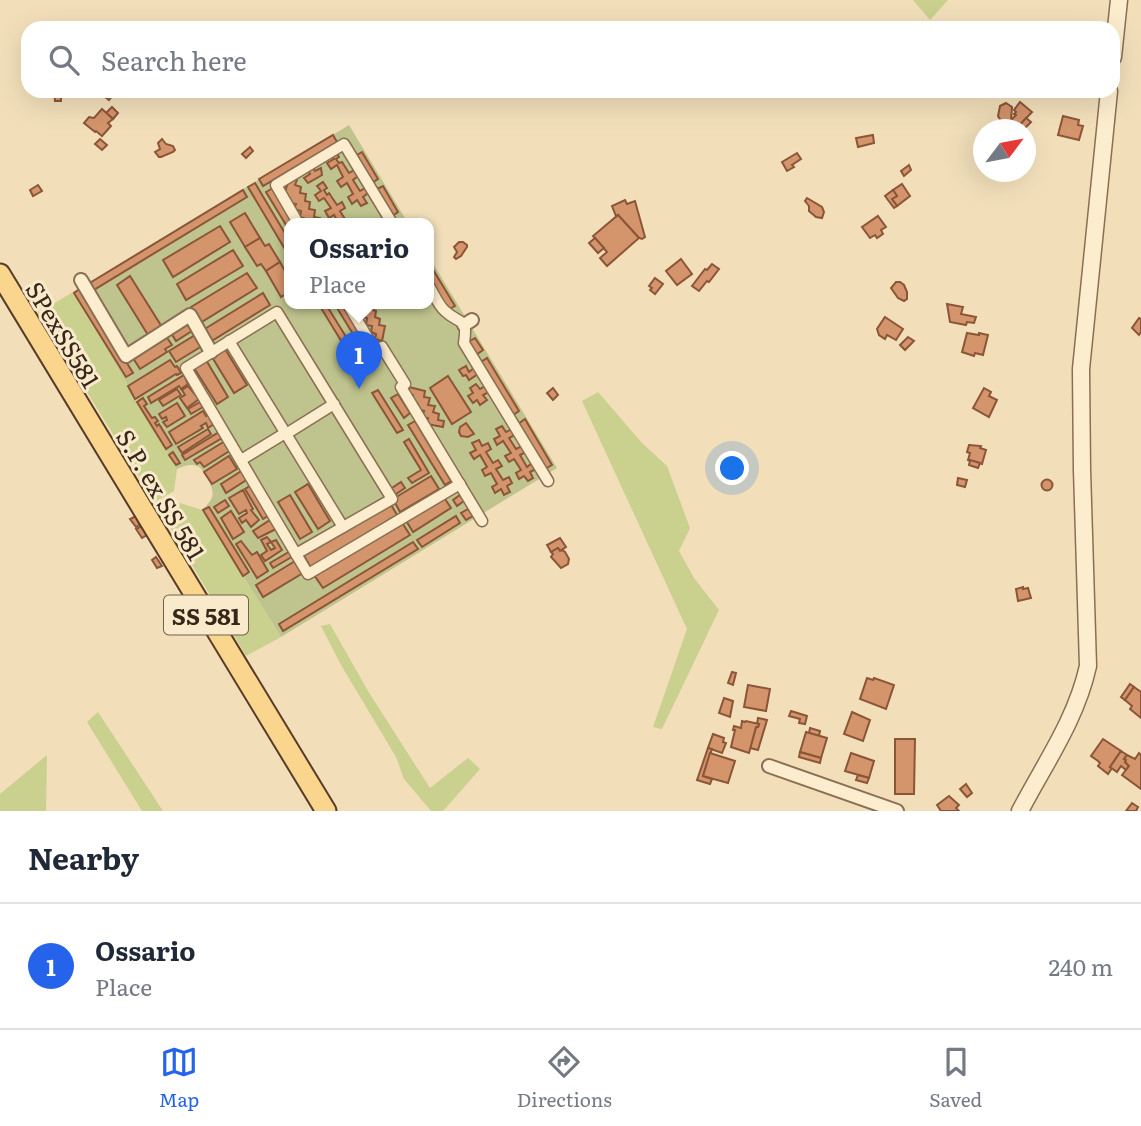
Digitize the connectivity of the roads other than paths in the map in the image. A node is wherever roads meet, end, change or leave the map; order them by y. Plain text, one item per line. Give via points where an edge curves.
1 (1119, 0) edge
2 (1117, 21) edge
3 (1109, 98) edge
4 (295, 218) edge
5 (389, 218) edge
6 (0, 274) edge
7 (81, 280) dead end
8 (434, 295) edge
9 (351, 309) edge
10 (229, 341) junction
11 (211, 352) junction
12 (334, 404) junction
13 (87, 418) joint
14 (284, 435) junction
15 (241, 460) junction
16 (548, 481) dead end
17 (460, 484) junction
18 (482, 521) dead end
19 (343, 527) junction
20 (296, 554) junction
21 (769, 766) dead end
22 (326, 811) edge
23 (897, 811) edge
24 (1020, 811) edge

1 - 2 street
3 - 24 street via 1081,369 1088,666 1073,715
4 - 5 street via 276,185 344,144
6 - 13 main road, SPexSS581
7 - 11 street via 126,356 190,315
8 - 16 street via 443,310 468,323 464,343
9 - 17 street via 375,349 382,347
10 - 11 street
10 - 12 street via 277,312
10 - 14 street
11 - 15 street via 186,368
12 - 14 street
12 - 19 street via 392,499
13 - 22 main road, S.P. ex SS 581 / SS 581
14 - 15 street
14 - 19 street
15 - 20 street
17 - 18 street
17 - 20 street via 308,574
19 - 20 street
21 - 23 street

